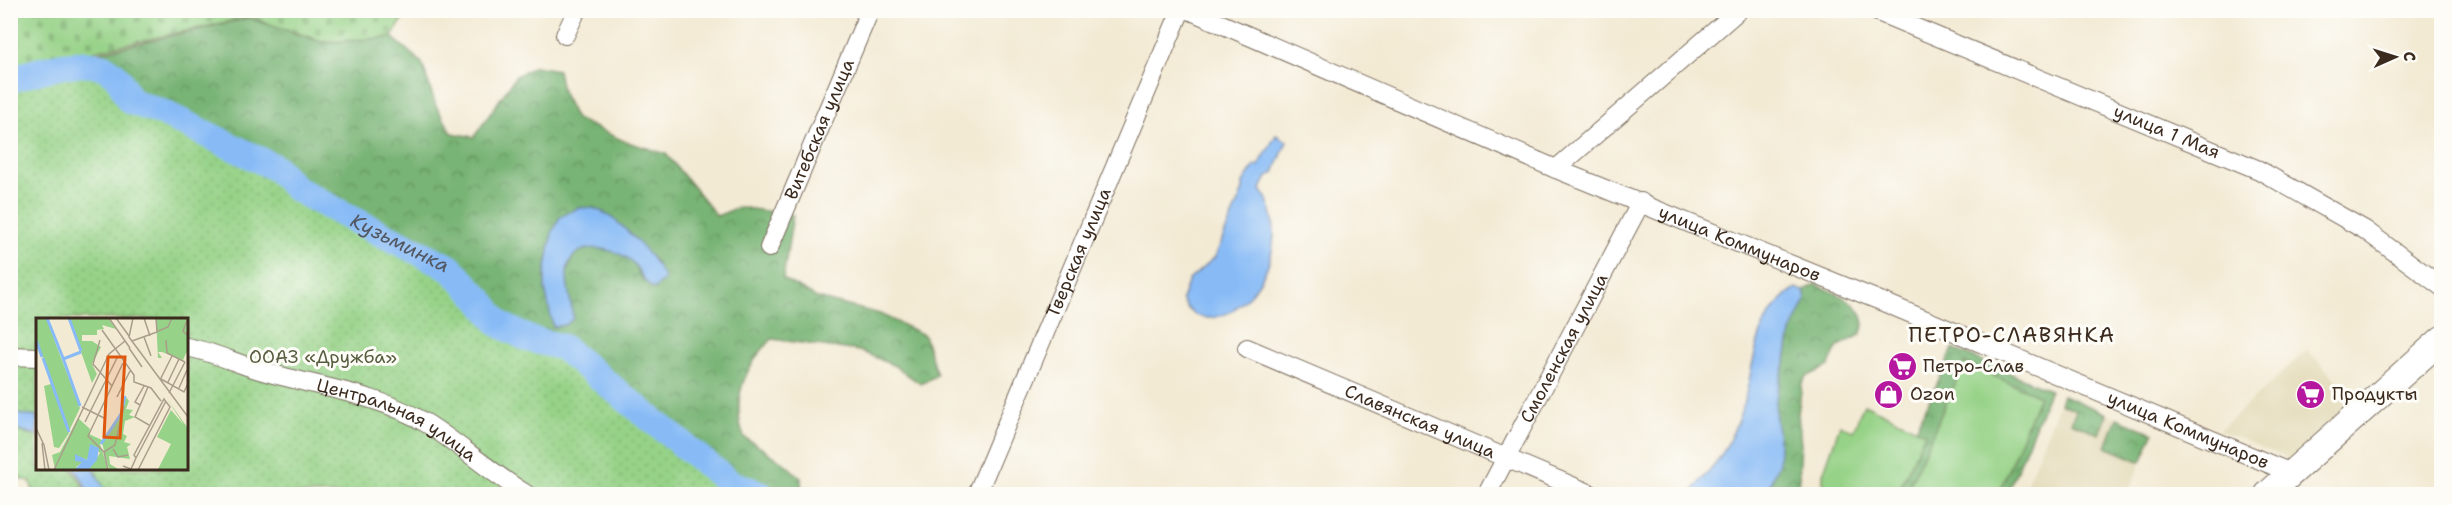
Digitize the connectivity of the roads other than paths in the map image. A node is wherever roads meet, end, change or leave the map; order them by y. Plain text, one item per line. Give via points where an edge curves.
1 (577, 10) edge
2 (870, 10) edge
3 (1182, 10) edge
4 (1189, 10) edge
5 (1739, 10) edge
6 (1873, 10) edge
7 (565, 35) dead end
8 (1556, 168) junction
9 (1641, 202) junction
10 (769, 248) dead end
11 (2442, 287) edge
12 (2442, 339) edge
13 (188, 347) edge
14 (1247, 348) dead end
15 (10, 356) edge
16 (36, 357) edge
17 (1505, 459) junction
18 (2284, 485) edge
19 (526, 495) edge
20 (977, 495) edge
21 (1487, 495) edge
22 (1591, 495) edge

1 - 7 street
2 - 10 street, Витебская улица
3 - 20 street, Тверская улица
4 - 8 street, улица Коммунаров
5 - 8 street
6 - 11 street, улица 1 Мая via 2259,170 2365,230
8 - 9 street, улица Коммунаров
9 - 17 street, Смоленская улица
9 - 18 street, улица Коммунаров
12 - 18 street
13 - 19 street, Центральная улица via 404,412 427,424
14 - 17 street, Славянская улица
15 - 16 street
17 - 21 street, Смоленская улица
17 - 22 street, Славянская улица

